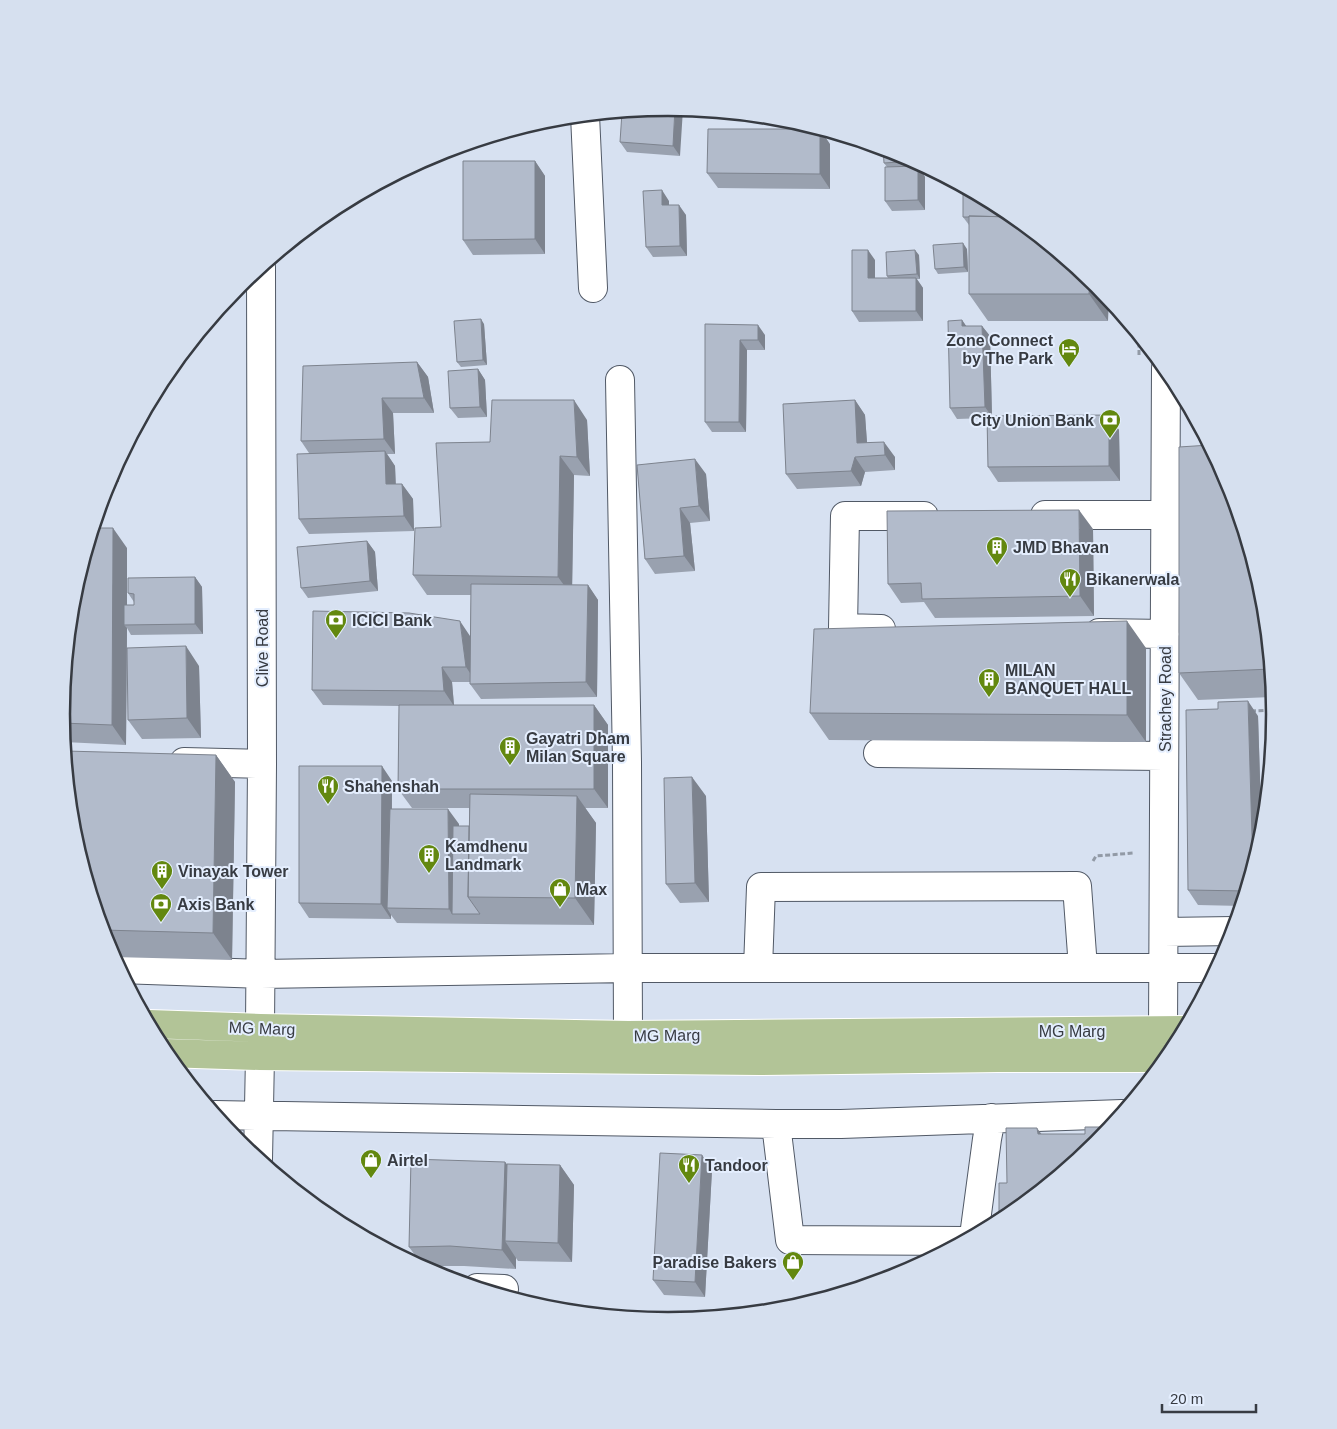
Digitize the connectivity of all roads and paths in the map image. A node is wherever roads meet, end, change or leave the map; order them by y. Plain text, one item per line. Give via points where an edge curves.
1 (585, 122) edge
2 (261, 277) edge
3 (593, 288) dead end
4 (620, 380) dead end
5 (1166, 382) edge
6 (1021, 515) edge
7 (1165, 515) junction
8 (952, 516) edge
9 (902, 630) edge
10 (1077, 632) edge
11 (1165, 634) junction
12 (1267, 710) edge
13 (1248, 711) edge
14 (878, 753) edge
15 (1164, 756) junction
16 (164, 761) edge
17 (262, 764) junction
18 (1164, 851) junction
19 (1077, 886) junction
20 (1226, 931) edge
21 (1164, 932) junction
22 (628, 968) junction
23 (758, 968) junction
24 (1083, 968) junction
25 (1164, 968) junction
26 (1210, 968) edge
27 (128, 969) edge
28 (261, 974) junction
29 (157, 1024) edge
30 (260, 1028) junction
31 (1174, 1031) edge
32 (628, 1035) junction
33 (176, 1053) edge
34 (260, 1056) junction
35 (1156, 1061) edge
36 (1113, 1114) edge
37 (225, 1115) edge
38 (258, 1117) junction
39 (991, 1118) junction
40 (776, 1124) junction
41 (258, 1150) edge
42 (975, 1229) edge
43 (951, 1242) edge
44 (501, 1289) edge
45 (504, 1289) dead end

1 - 3 street
2 - 17 street, Clive Road
4 - 22 street
5 - 7 street, Strachey Road
6 - 7 street
7 - 11 street, Strachey Road
8 - 9 street via 845,516 843,628
10 - 11 street
11 - 15 street, Strachey Road
12 - 13 path
14 - 15 street
15 - 18 street, Strachey Road
16 - 17 street
17 - 28 street, Clive Road
18 - 19 path via 1096,856
18 - 21 street, Strachey Road
19 - 23 street via 761,887
19 - 24 street
20 - 21 street
21 - 25 street, Strachey Road
22 - 23 street
22 - 28 street
22 - 32 street
23 - 24 street
24 - 25 street
25 - 26 street
25 - 31 street, Strachey Road
27 - 28 street
28 - 30 street, Clive Road
29 - 30 main road, MG Marg
30 - 32 main road, MG Marg
31 - 32 main road, MG Marg
33 - 34 main road, MG Marg
34 - 35 main road, MG Marg
34 - 38 street
36 - 39 street
37 - 38 street
38 - 40 street
38 - 41 street
39 - 40 street
39 - 42 street
40 - 43 street via 790,1240
44 - 45 street

